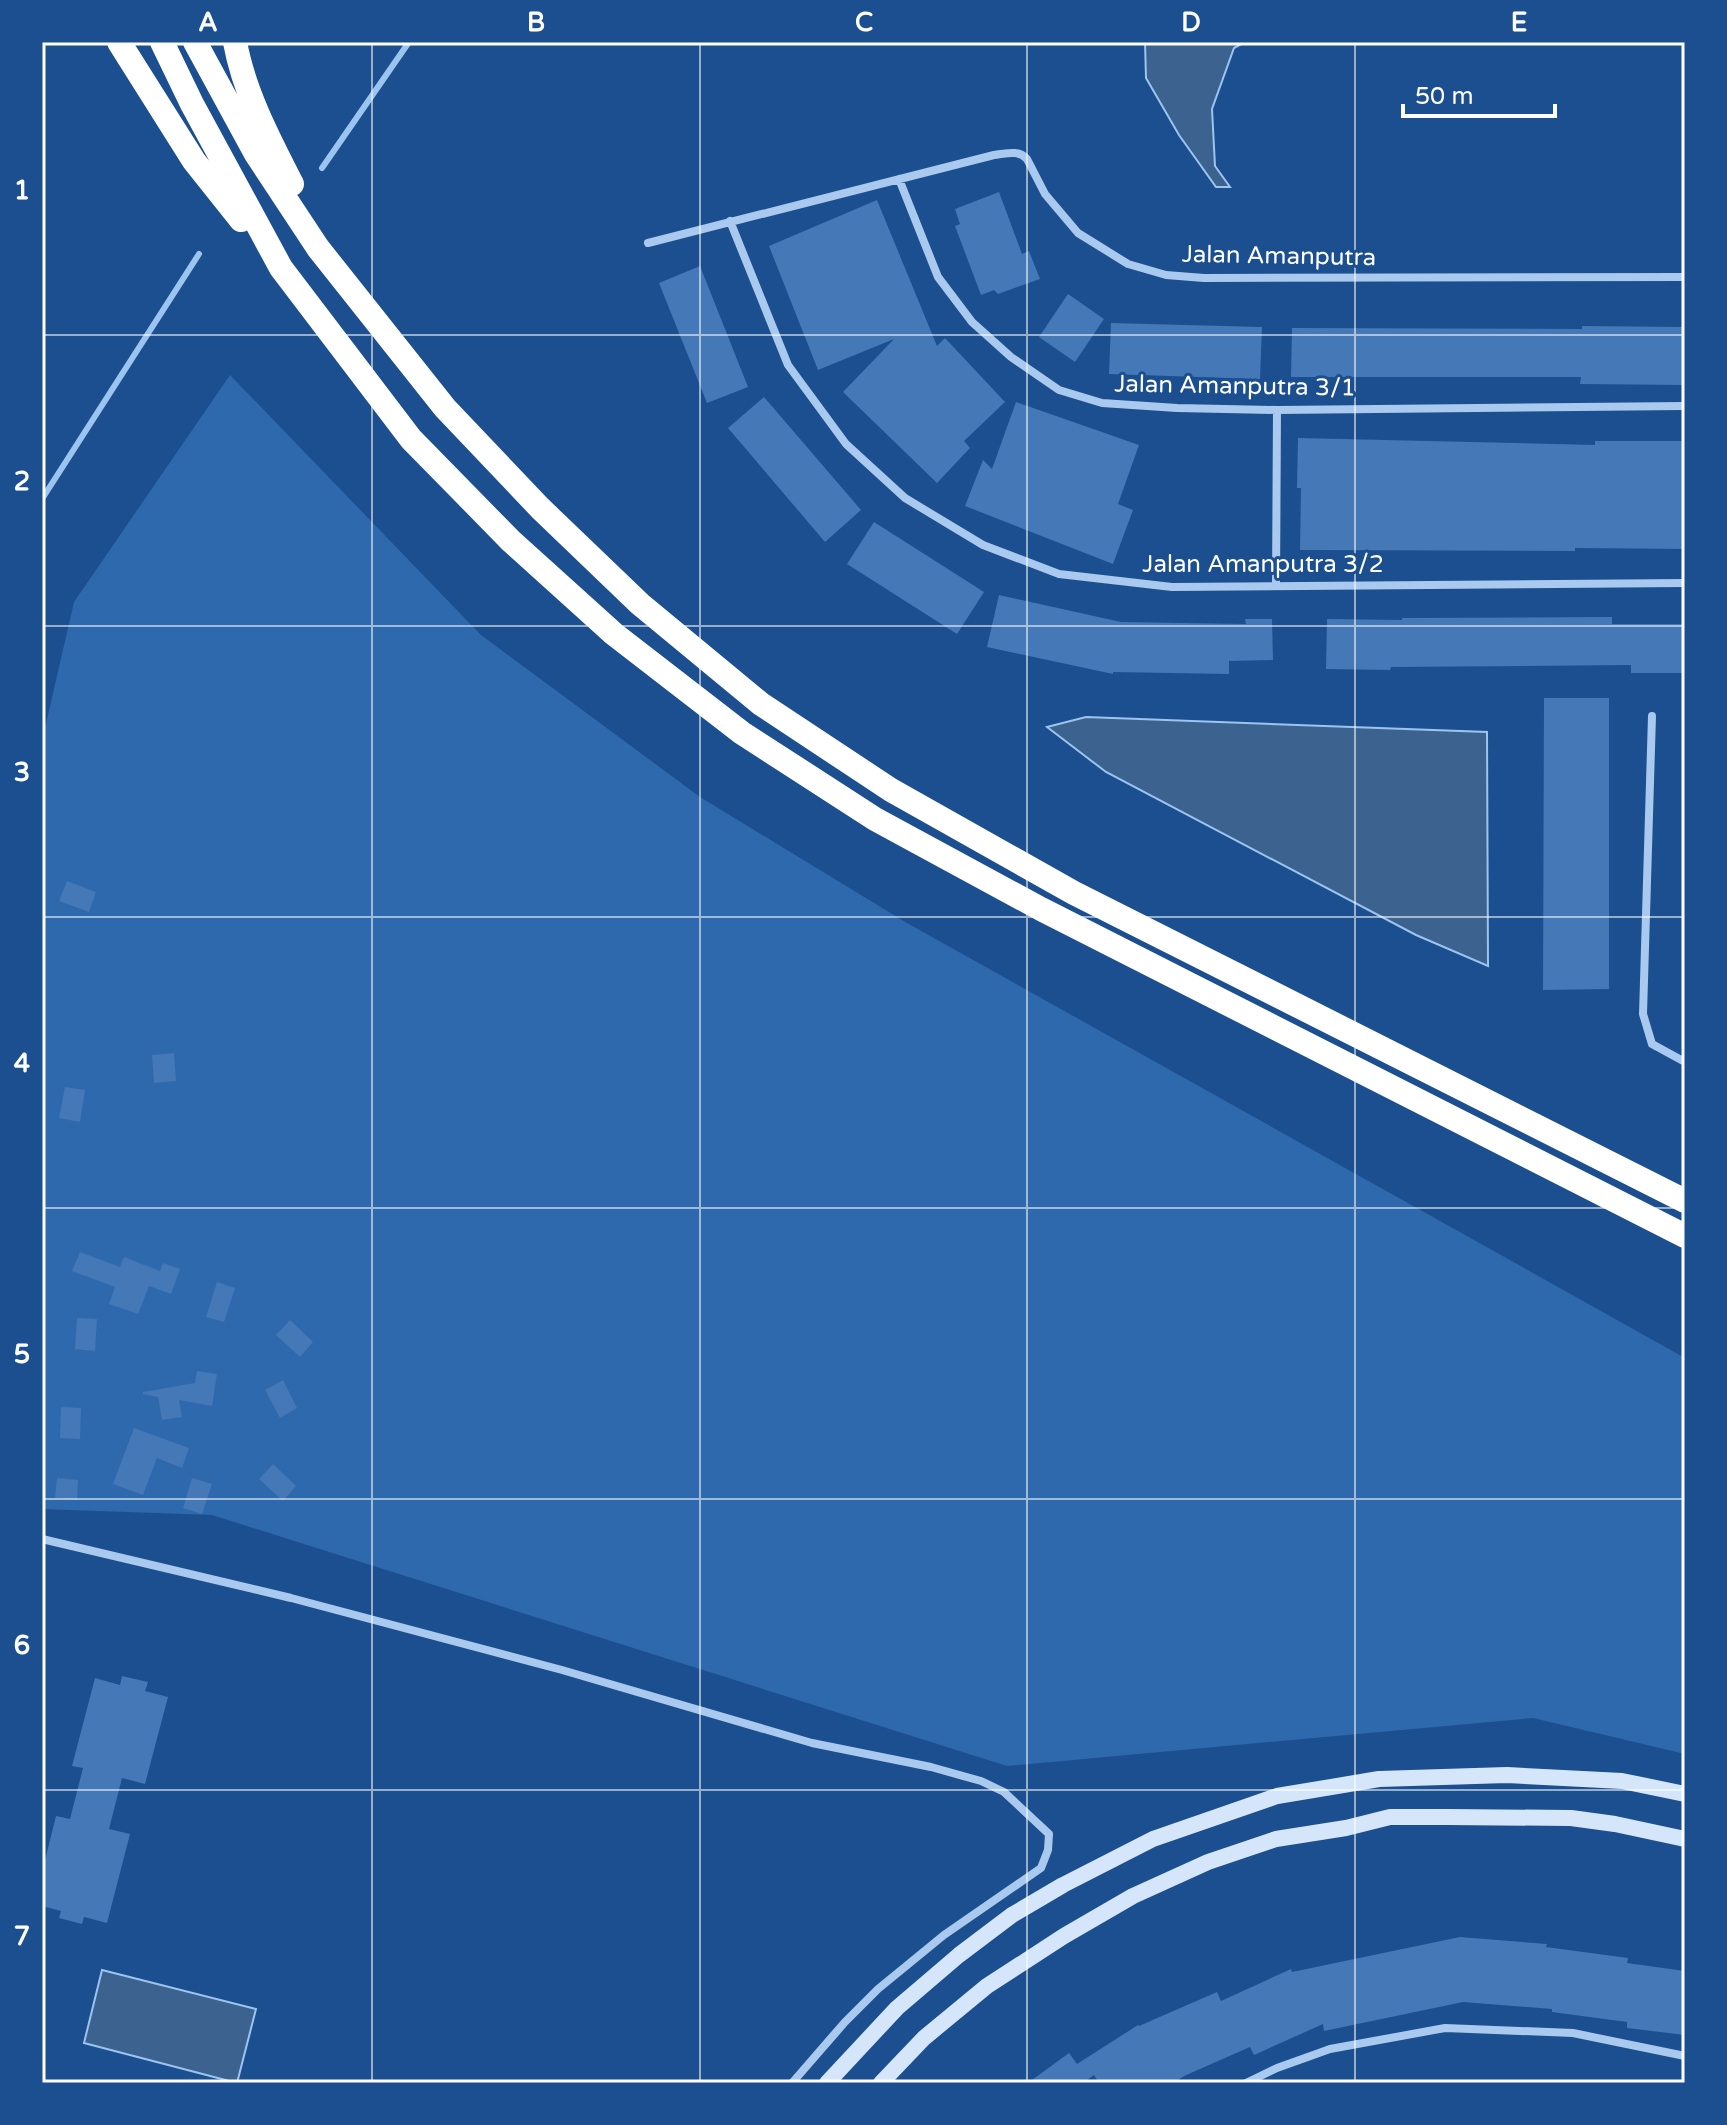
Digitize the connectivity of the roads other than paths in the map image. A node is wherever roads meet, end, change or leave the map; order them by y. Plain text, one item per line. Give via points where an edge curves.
1 (119, 42) edge
2 (162, 42) edge
3 (195, 42) edge
4 (235, 42) edge
5 (899, 179) junction
6 (730, 221) junction
7 (648, 243) dead end
8 (318, 248) junction
9 (281, 268) junction
10 (1685, 277) edge
11 (1685, 406) edge
12 (1277, 410) junction
13 (1685, 583) edge
14 (1276, 586) junction
15 (1652, 716) dead end
16 (1685, 1062) edge
17 (1685, 1201) edge
18 (1685, 1236) edge
19 (42, 1539) edge
20 (1685, 1794) edge
21 (1685, 1839) edge
22 (1685, 2056) edge
23 (792, 2083) edge
24 (827, 2083) edge
25 (881, 2083) edge
26 (1246, 2083) edge

1 - 9 highway via 194,161
2 - 9 highway
3 - 8 highway via 256,154
4 - 8 highway via 261,123
5 - 6 street, Jalan Amanputra
5 - 10 street, Jalan Amanputra via 1017,152 1078,233 1128,264 1166,275
5 - 12 street, Jalan Amanputra 3/1 via 938,277 972,322 1059,390 1102,403
6 - 7 street, Jalan Amanputra
6 - 14 street, Jalan Amanputra 3/2 via 788,365 846,444 905,498 983,545 1059,574 1172,587
8 - 17 highway via 445,408 540,508 640,604 761,704 891,790 1074,893
9 - 18 highway via 411,439 500,530 614,634 742,733 875,819 1041,909
11 - 12 street, Jalan Amanputra 3/1
12 - 14 street
13 - 14 street, Jalan Amanputra 3/2
15 - 16 street via 1643,1014 1652,1044
19 - 23 street via 291,1598 812,1743 943,1770 1004,1792 1049,1834 1041,1868 944,1935 878,1989
20 - 24 main road via 1622,1781 1507,1775 1379,1779 1277,1796 1153,1839 1012,1915 897,2008
21 - 25 main road via 1571,1818 1433,1817 1390,1817 1276,1839 1133,1896 1064,1936 987,1986 924,2038
22 - 26 street via 1573,2033 1445,2028 1330,2049

